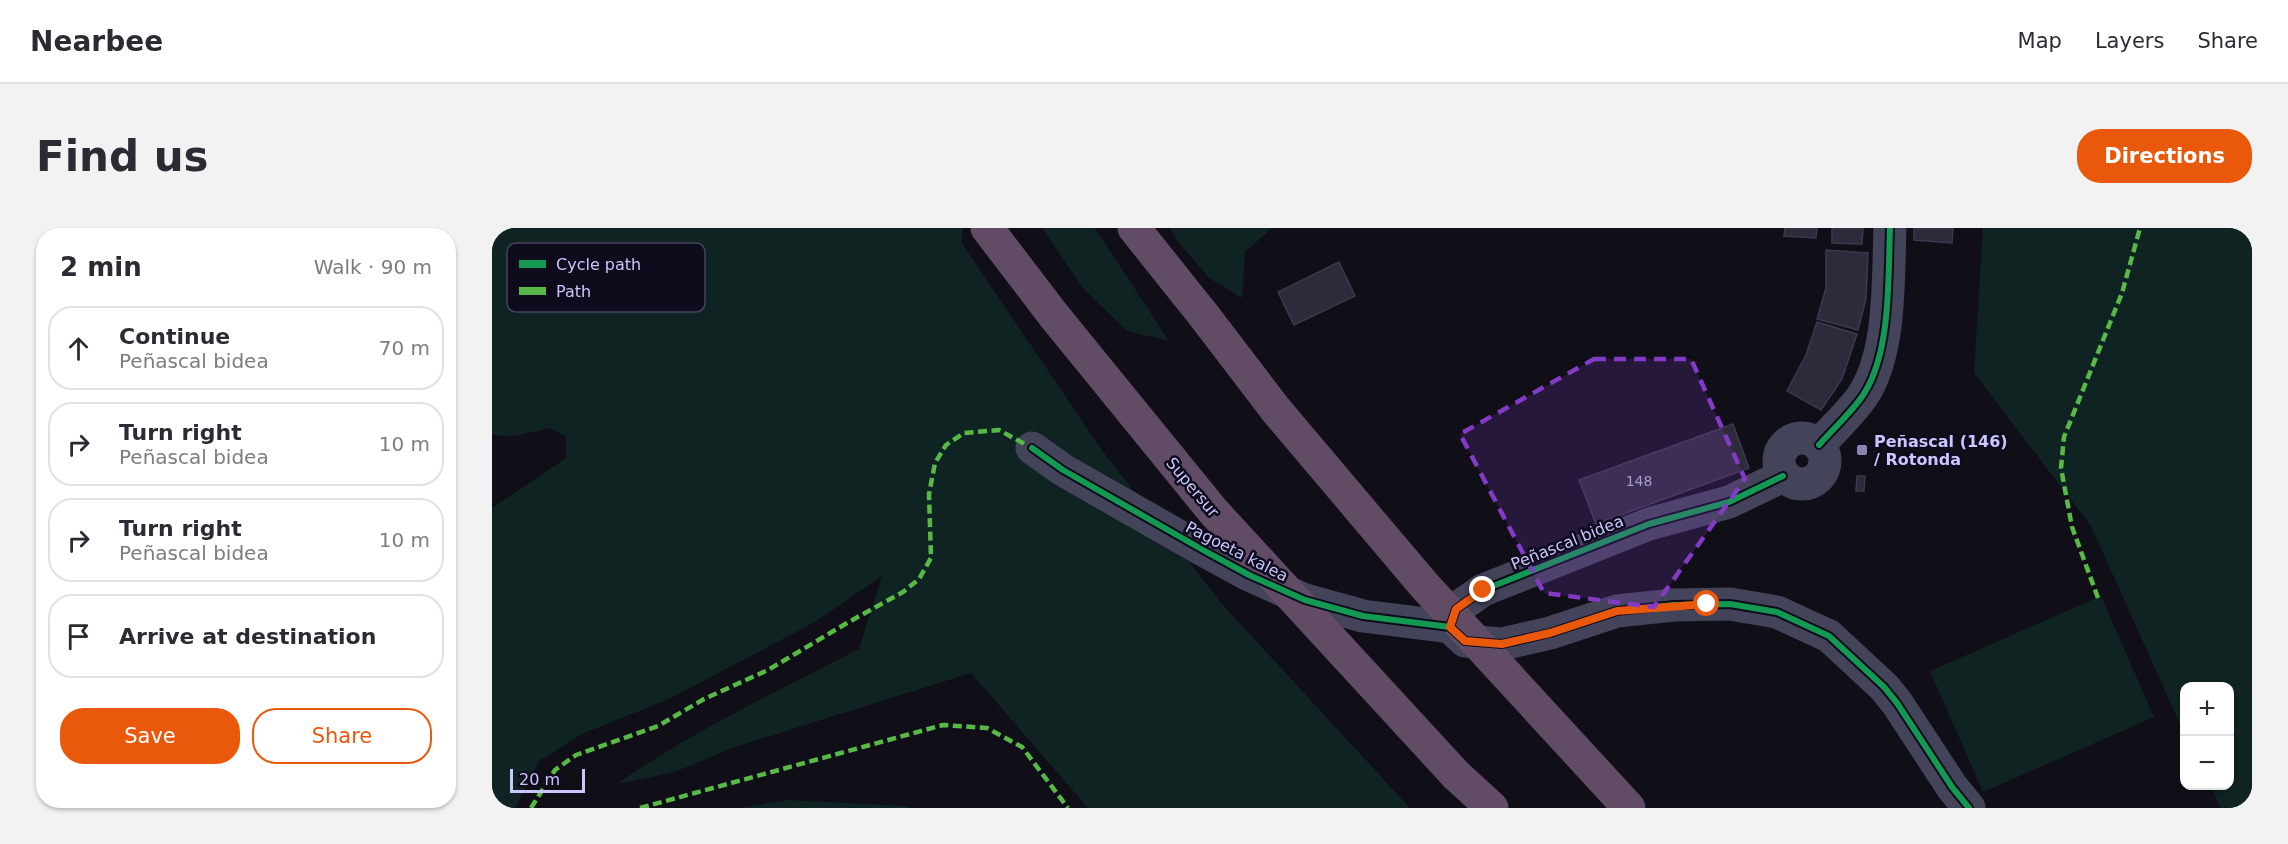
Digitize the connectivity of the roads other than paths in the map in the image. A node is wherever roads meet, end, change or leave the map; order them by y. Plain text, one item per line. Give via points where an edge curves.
1 (987, 228) edge
2 (1134, 228) edge
3 (1890, 228) edge
4 (1032, 448) dead end
5 (1450, 627) junction
6 (1456, 775) junction
7 (1483, 808) edge
8 (1492, 808) edge
9 (1629, 808) edge
10 (1969, 808) edge

1 - 6 highway, Supersur, bridge via 1213,511
2 - 9 highway, bridge via 1276,410 1424,585
3 - 5 street, Peñascal bidea via 1882,349 1865,392 1819,445 1805,438 1790,441 1778,461 1784,476 1729,502 1649,524 1483,590 1456,609
4 - 5 street, Pagoeta kalea via 1063,470 1203,550 1305,600 1363,616
5 - 10 street via 1465,641 1502,644 1617,611 1718,604 1777,612 1829,636 1884,687
6 - 7 highway
6 - 8 highway, Supersur

